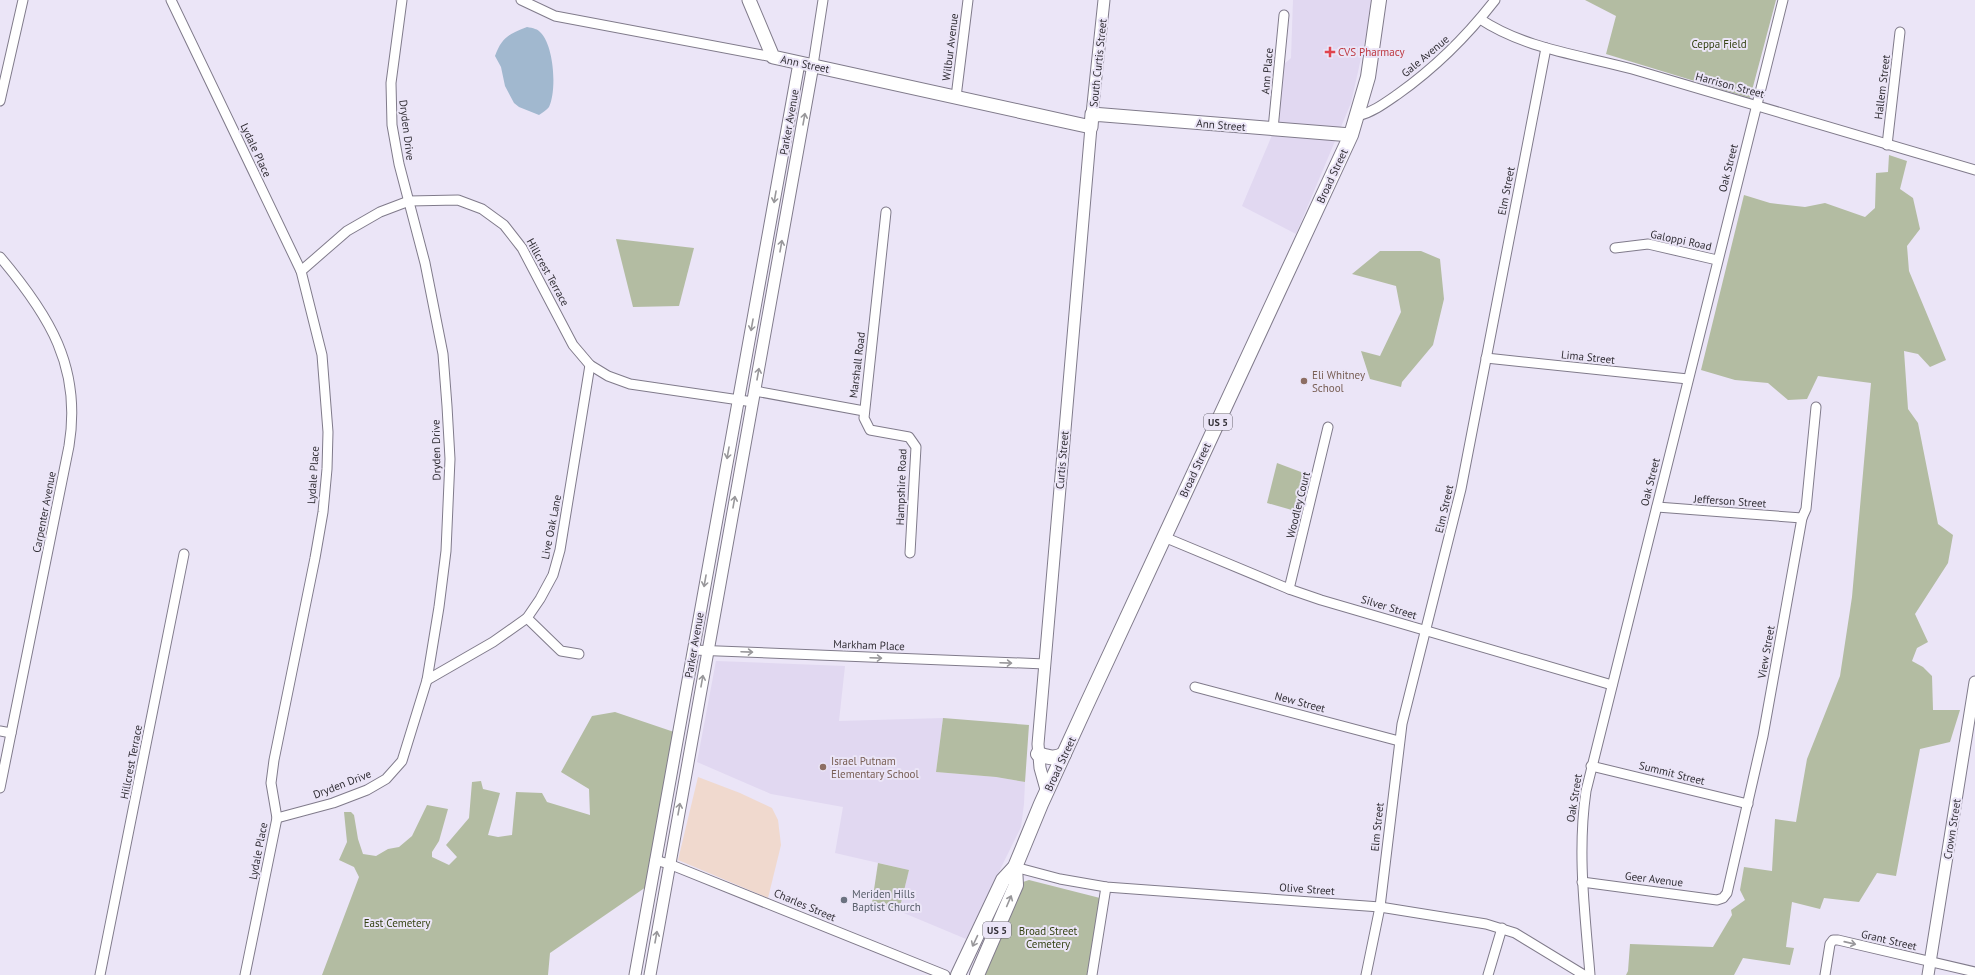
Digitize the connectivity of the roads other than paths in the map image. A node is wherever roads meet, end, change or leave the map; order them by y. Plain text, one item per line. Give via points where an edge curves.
1 (23, 0) edge
2 (171, 0) edge
3 (402, 0) edge
4 (521, 0) edge
5 (749, 0) edge
6 (823, 0) edge
7 (968, 0) edge
8 (1104, 0) edge
9 (1380, 0) edge
10 (1495, 0) edge
11 (1783, 0) edge
12 (1284, 15) dead end
13 (1480, 19) junction
14 (1900, 32) dead end
15 (1546, 48) junction
16 (773, 57) junction
17 (800, 63) junction
18 (814, 65) junction
19 (956, 97) junction
20 (0, 101) edge
21 (1757, 105) junction
22 (1358, 116) junction
23 (1091, 120) junction
24 (1274, 129) junction
25 (1351, 135) junction
26 (1887, 145) junction
27 (1975, 170) edge
28 (778, 182) junction
29 (792, 184) junction
30 (409, 201) junction
31 (886, 212) dead end
32 (1615, 248) dead end
33 (0, 257) edge
34 (1718, 260) junction
35 (301, 271) junction
36 (758, 290) junction
37 (772, 292) junction
38 (1486, 358) junction
39 (590, 365) junction
40 (1688, 379) junction
41 (755, 391) junction
42 (738, 400) junction
43 (753, 402) junction
44 (1816, 407) dead end
45 (864, 411) junction
46 (1328, 426) dead end
47 (1657, 508) junction
48 (1802, 518) junction
49 (716, 525) junction
50 (730, 528) junction
51 (1164, 537) junction
52 (910, 553) dead end
53 (184, 554) dead end
54 (1289, 589) junction
55 (527, 618) junction
56 (1426, 631) junction
57 (693, 650) junction
58 (708, 651) junction
59 (579, 654) dead end
60 (1045, 664) junction
61 (427, 680) junction
62 (1975, 682) edge
63 (1612, 685) junction
64 (1195, 687) dead end
65 (0, 731) edge
66 (11, 733) junction
67 (1399, 741) junction
68 (1038, 754) junction
69 (1064, 754) junction
70 (673, 765) junction
71 (1591, 766) junction
72 (687, 767) junction
73 (0, 788) edge
74 (1047, 793) junction
75 (1748, 804) junction
76 (277, 818) junction
77 (655, 860) junction
78 (669, 864) junction
79 (1015, 867) junction
80 (1582, 882) junction
81 (1106, 887) junction
82 (1723, 898) joint
83 (1380, 907) junction
84 (1502, 928) junction
85 (1930, 962) junction
86 (1975, 972) edge
87 (100, 975) edge
88 (245, 975) edge
89 (635, 975) edge
90 (650, 975) edge
91 (944, 975) edge
92 (958, 975) edge
93 (977, 975) edge
94 (1092, 975) edge
95 (1366, 975) edge
96 (1488, 975) edge
97 (1584, 975) edge
98 (1590, 975) edge
99 (1825, 975) edge
100 (1928, 975) edge

1 - 20 street
2 - 35 street, Lydale Place
3 - 30 street, Dryden Drive via 392,60 391,105 395,144
4 - 16 street, Ann Street via 555,16
5 - 16 main road
6 - 18 street
7 - 19 street, Wilbur Avenue
8 - 23 street, South Curtis Street
9 - 22 main road, Broad Street / US 5 via 1368,77
10 - 13 street, Gale Avenue
11 - 21 street, Oak Street
12 - 24 street, Ann Place
13 - 15 street, Harrison Street
13 - 22 street, Gale Avenue via 1446,56 1422,76 1379,107
14 - 26 street, Hallem Street
15 - 21 street, Harrison Street
15 - 38 street, Elm Street
16 - 17 main road, Ann Street
17 - 18 main road, Ann Street
17 - 28 street, Parker Avenue
18 - 19 main road, Ann Street
29 -> 18 street, Parker Avenue
19 - 23 main road, Ann Street
21 - 26 street, Harrison Street
21 - 34 street, Oak Street
22 - 25 main road, Broad Street / US 5
23 - 24 main road, Ann Street
23 - 60 street, Curtis Street
24 - 25 main road, Ann Street
25 - 51 main road, Broad Street / US 5
26 - 27 street, Harrison Street
28 - 29 street
28 -> 36 street, Parker Avenue
37 -> 29 street, Parker Avenue
30 - 35 street, Hillcrest Terrace via 380,212 348,231
30 - 39 street, Hillcrest Terrace via 458,200 482,210 504,225 536,272 573,345
30 - 61 street, Dryden Drive via 444,354 450,459 446,551
31 - 45 street, Marshall Road
32 - 34 street, Galoppi Road via 1648,244
33 - 66 street, Carpenter Avenue via 34,300 60,346 69,373 73,403 69,446
34 - 40 street, Oak Street
35 - 76 street, Lydale Place via 322,356 328,432 327,469 315,558 274,760 272,783
36 - 37 street
36 -> 42 street, Parker Avenue
41 -> 37 street, Parker Avenue
38 - 40 street, Lima Street
38 - 56 street, Elm Street via 1461,489
39 - 42 street, Hillcrest Terrace via 608,376 630,384
39 - 55 street, Live Oak Lane via 560,550 553,575
40 - 47 street, Oak Street
41 - 43 street, Parker Avenue
41 - 45 street, Marshall Road
42 - 43 street, Hillcrest Terrace
42 -> 49 street, Parker Avenue
50 -> 43 street, Parker Avenue
44 - 48 street, View Street via 1807,499
45 - 52 street, Hampshire Road via 864,418 870,430 910,437 916,446
46 - 54 street, Woodley Court
47 - 48 street, Jefferson Street
47 - 63 street, Oak Street
48 - 75 street, View Street via 1763,736
49 - 50 street
49 -> 57 street, Parker Avenue
50 - 58 street, Parker Avenue
51 - 54 street, Silver Street
51 - 69 main road, Broad Street / US 5
53 - 87 street, Hillcrest Terrace
54 - 56 street, Silver Street
55 - 59 street via 561,651
55 - 61 street, Live Oak Lane via 493,642
56 - 63 street, Silver Street
56 - 67 street, Elm Street
57 - 58 street, Markham Place
57 - 70 street, Parker Avenue
58 -> 60 street, Markham Place
72 -> 58 street, Parker Avenue
60 - 68 street, Curtis Street
61 - 76 street, Dryden Drive via 402,761 386,779 367,790 333,803
62 - 85 street, Crown Street
63 - 71 street, Oak Street
64 - 67 street, New Street
65 - 66 street
66 - 73 street, Carpenter Avenue
67 - 83 street, Elm Street
68 - 69 main road via 1058,758
68 - 74 street, Curtis Street via 1040,772
69 - 74 main road, Broad Street / US 5
70 - 72 street
70 - 77 street, Parker Avenue
71 - 75 street, Summit Street
71 - 80 street, Oak Street via 1582,827
78 -> 72 street, Parker Avenue
74 - 79 main road, Broad Street / US 5
75 - 82 street, View Street via 1727,893
76 - 88 street, Lydale Place
77 - 78 street, Charles Street
77 - 89 street, Parker Avenue
90 -> 78 street, Parker Avenue
78 - 91 street, Charles Street
79 - 81 street, Olive Street via 1060,879
79 -> 92 main road, Broad Street / US 5 via 1003,880
93 -> 79 main road, Broad Street / US 5 via 1016,885
80 - 82 street, Geer Avenue via 1717,900
80 - 98 street, Oak Street
81 - 83 street, Olive Street
81 - 94 street
83 - 84 street, Olive Street
83 - 95 street, Elm Street
84 - 96 street
84 - 97 street, Olive Street via 1515,933
85 - 86 street, Grant Street
99 -> 85 street, Grant Street via 1830,944 1834,940
85 - 100 street, Crown Street

